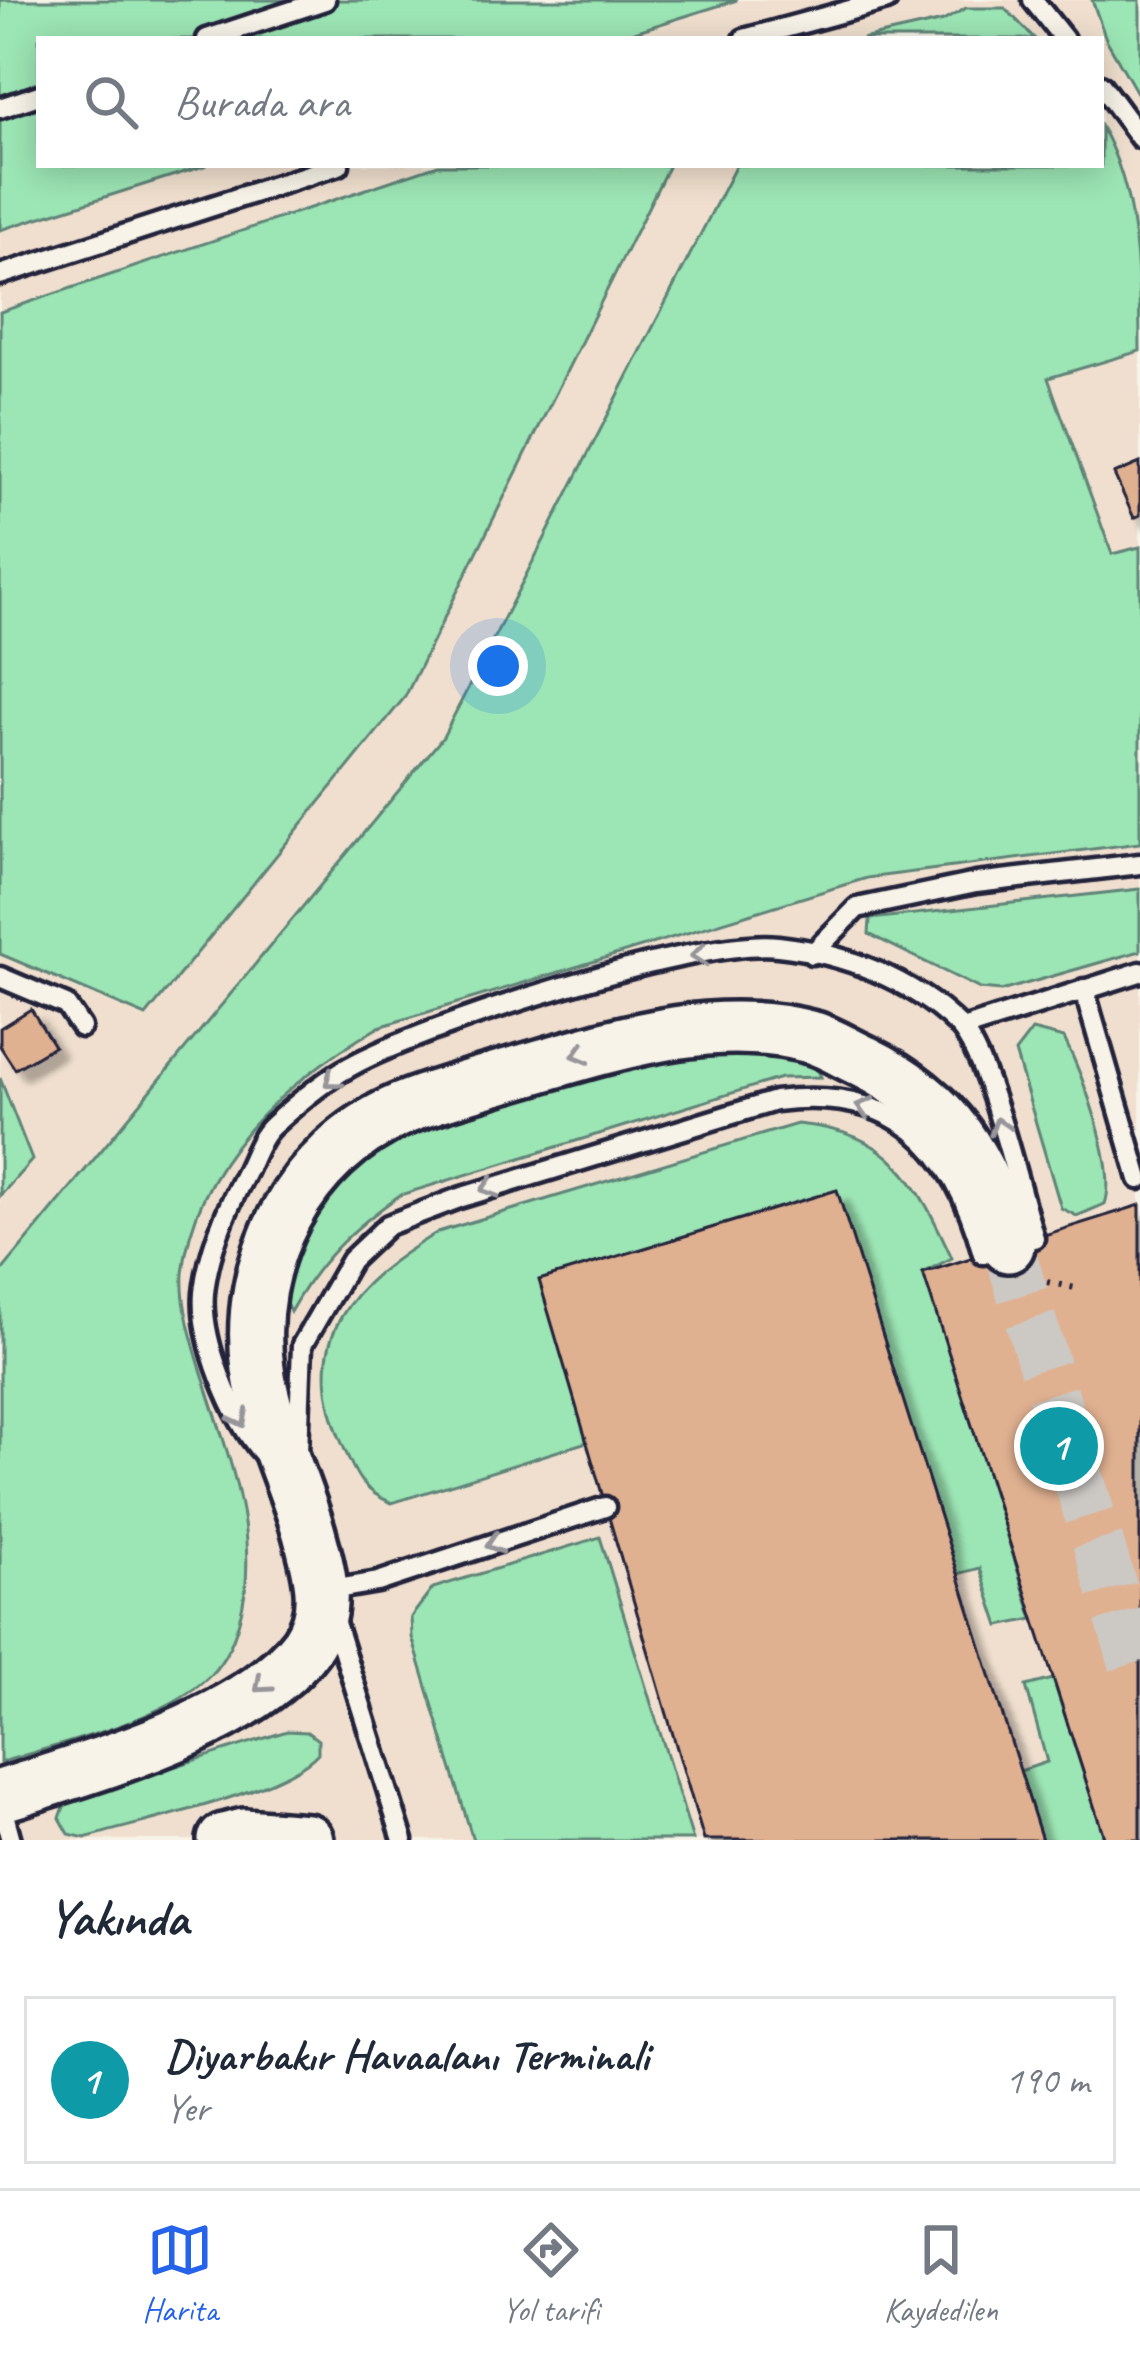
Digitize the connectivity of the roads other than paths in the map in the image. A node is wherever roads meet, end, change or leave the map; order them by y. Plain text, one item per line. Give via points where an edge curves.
1 (325, 0) edge
2 (887, 0) edge
3 (1033, 0) edge
4 (216, 36) edge
5 (756, 36) edge
6 (1062, 36) edge
7 (1104, 89) edge
8 (36, 96) edge
9 (0, 108) edge
10 (1140, 139) edge
11 (329, 168) edge
12 (0, 275) edge
13 (1140, 864) edge
14 (812, 954) junction
15 (1140, 972) edge
16 (0, 977) edge
17 (1084, 989) junction
18 (80, 1027) dead end
19 (962, 1030) junction
20 (1139, 1179) edge
21 (1008, 1246) junction
22 (297, 1492) junction
23 (605, 1508) dead end
24 (325, 1591) junction
25 (0, 1798) edge
26 (11, 1840) edge
27 (224, 1840) edge
28 (307, 1840) edge
29 (403, 1840) edge

1 - 4 lane
2 - 5 lane
3 - 6 lane
7 - 10 lane
8 - 9 lane
11 - 12 lane
13 - 14 lane via 976,883 856,908
14 - 19 lane via 879,970
14 -> 22 lane via 776,945 668,959 479,1015 350,1066 268,1130 223,1216 204,1296 239,1426
15 - 17 lane
16 - 18 lane via 66,1005
17 - 19 lane
17 - 20 lane
21 -> 19 lane via 980,1066
21 -> 22 lane via 971,1211 934,1144 874,1107 813,1096 459,1198 388,1225 322,1303 302,1345
21 -> 22 main road via 959,1132 903,1081 815,1038 724,1024 616,1044 479,1084 349,1139 281,1222 255,1289 258,1371
22 - 24 main road
23 -> 24 lane via 378,1582
24 -> 25 main road via 307,1645 239,1704
24 - 29 lane
25 - 26 lane
27 - 28 main road

